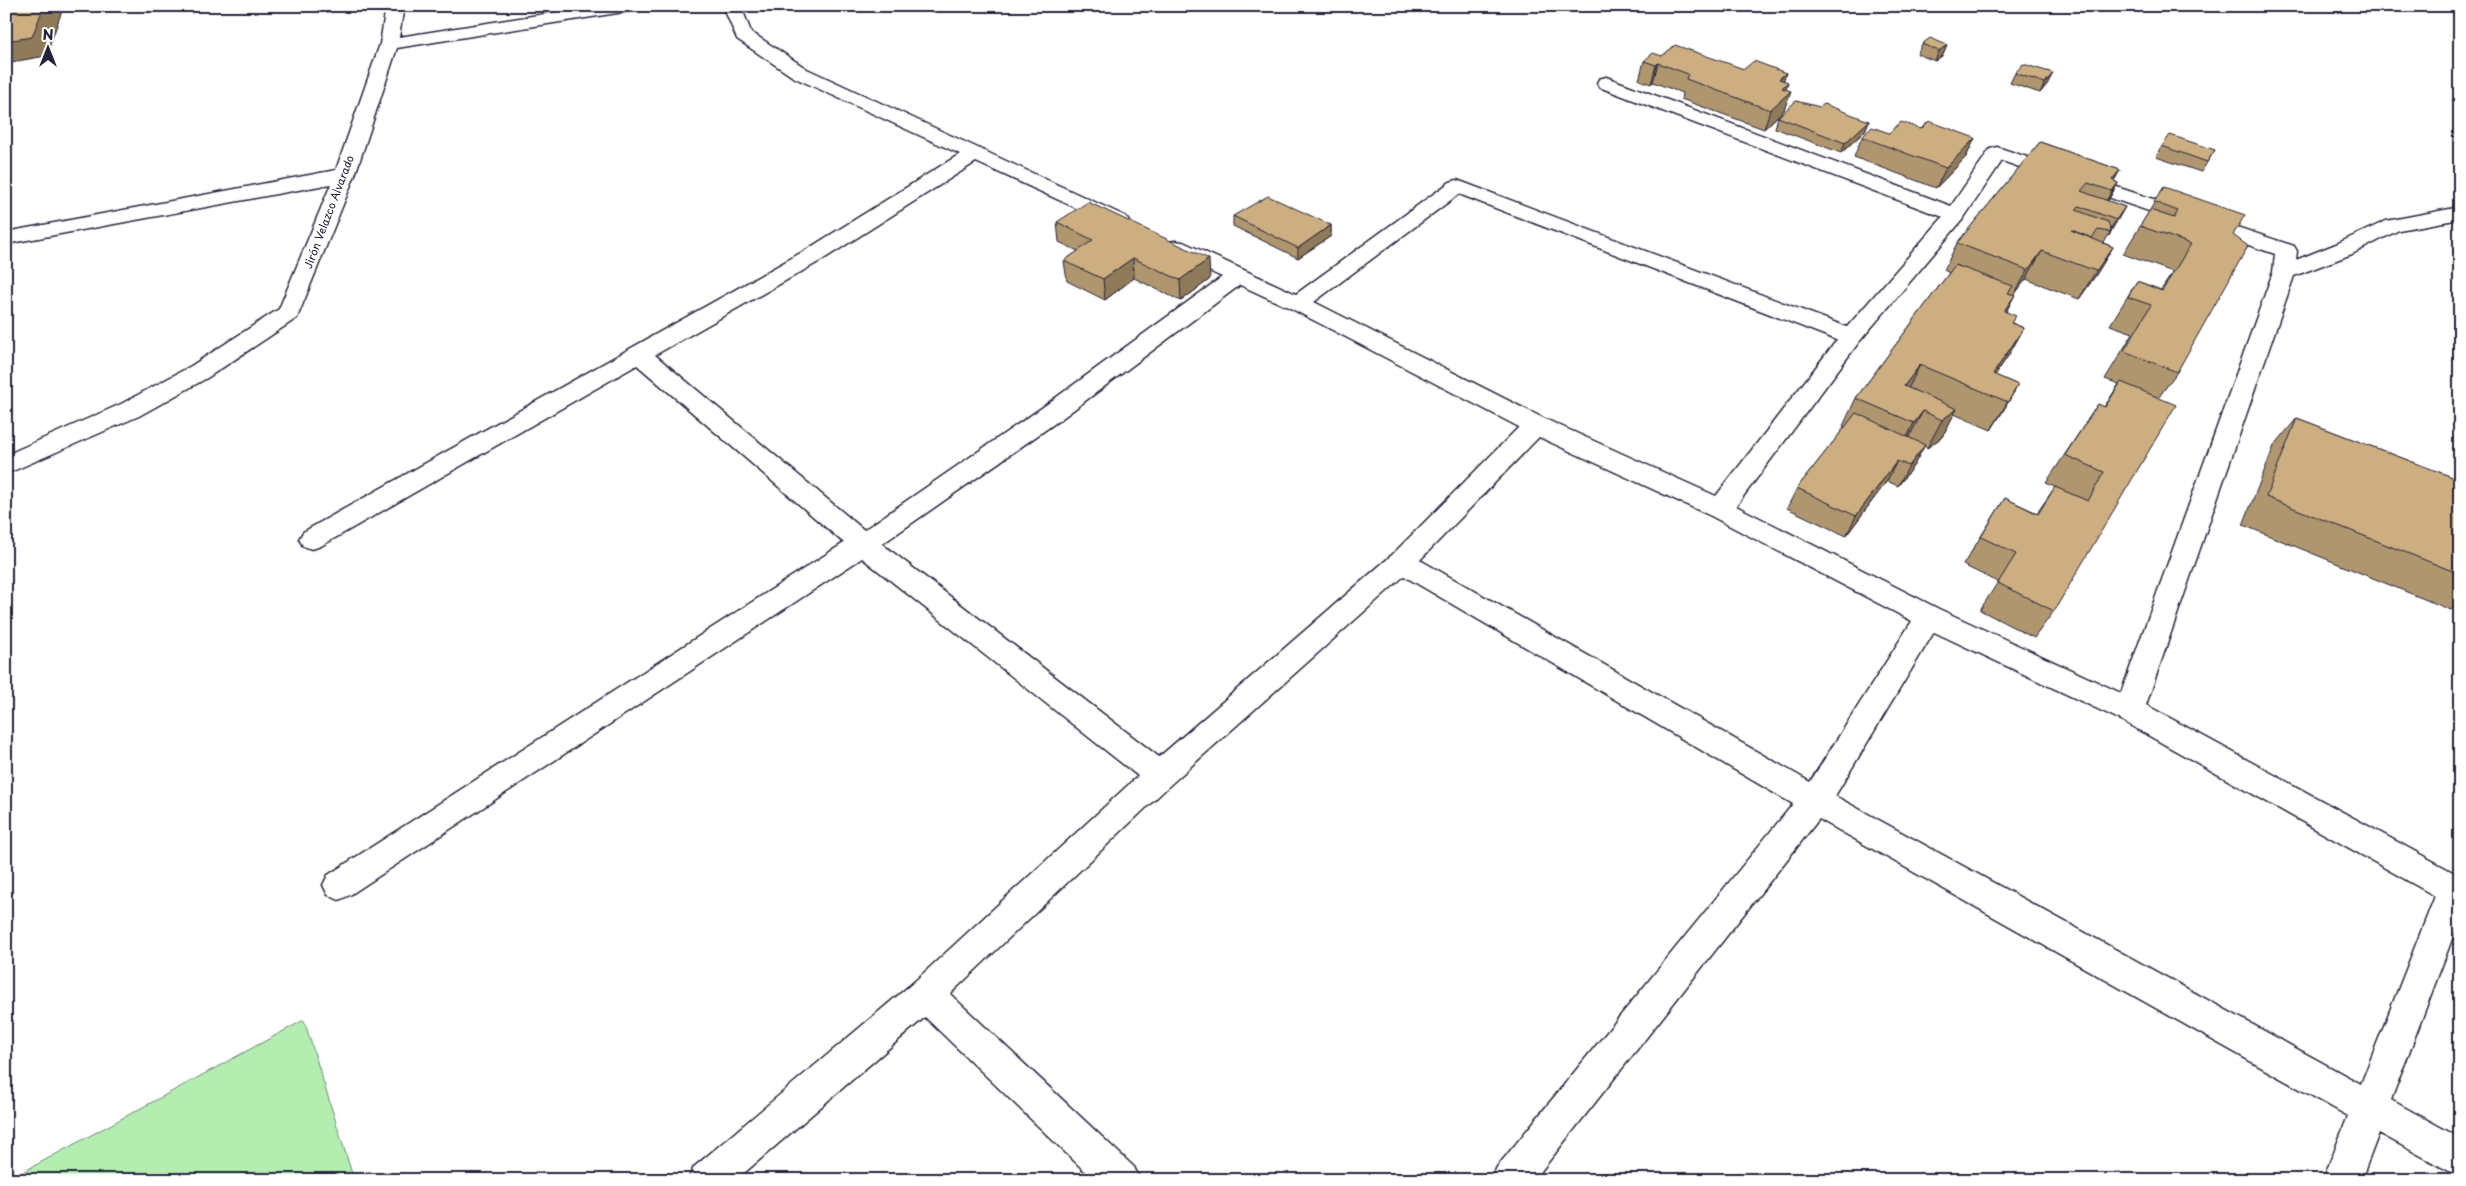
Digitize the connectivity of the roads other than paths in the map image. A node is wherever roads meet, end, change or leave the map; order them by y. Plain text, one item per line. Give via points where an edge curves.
1 (395, 6) edge
2 (630, 6) edge
3 (732, 6) edge
4 (389, 44) junction
5 (1606, 83) dead end
6 (976, 153) junction
7 (345, 175) junction
8 (2460, 213) edge
9 (1956, 216) junction
10 (6, 238) edge
11 (2284, 272) junction
12 (1237, 276) junction
13 (1298, 303) junction
14 (1851, 336) junction
15 (638, 353) junction
16 (1536, 425) junction
17 (6, 465) edge
18 (1720, 509) junction
19 (312, 539) dead end
20 (863, 544) junction
21 (1402, 562) junction
22 (1929, 617) junction
23 (2129, 710) junction
24 (1160, 775) junction
25 (1815, 801) junction
26 (339, 885) dead end
27 (2457, 892) edge
28 (926, 994) junction
29 (2371, 1108) junction
30 (2460, 1158) edge
31 (707, 1180) edge
32 (1121, 1180) edge
33 (1510, 1180) edge
34 (2342, 1180) edge

1 - 4 street, Jirón Velazco Alvarado
2 - 4 street
3 - 6 street via 743,35 800,73
4 - 7 street, Jirón Velazco Alvarado
5 - 9 street
6 - 12 street
6 - 15 street via 814,255
7 - 10 street
7 - 17 street, Jirón Velazco Alvarado via 289,313 199,372 130,410
8 - 11 street via 2393,225 2344,249
9 - 11 street via 1997,153 2286,250
9 - 14 street
11 - 23 street
12 - 13 street
12 - 20 street via 1052,413
13 - 14 street via 1457,186
13 - 16 street
14 - 18 street
15 - 19 street
15 - 20 street
16 - 18 street
16 - 21 street
18 - 22 street
20 - 24 street
20 - 26 street
21 - 24 street
21 - 25 street
22 - 23 street
22 - 25 street
23 - 27 street
24 - 28 street
25 - 29 street
25 - 33 street
27 - 29 street
28 - 31 street
28 - 32 street
29 - 30 street
29 - 34 street

